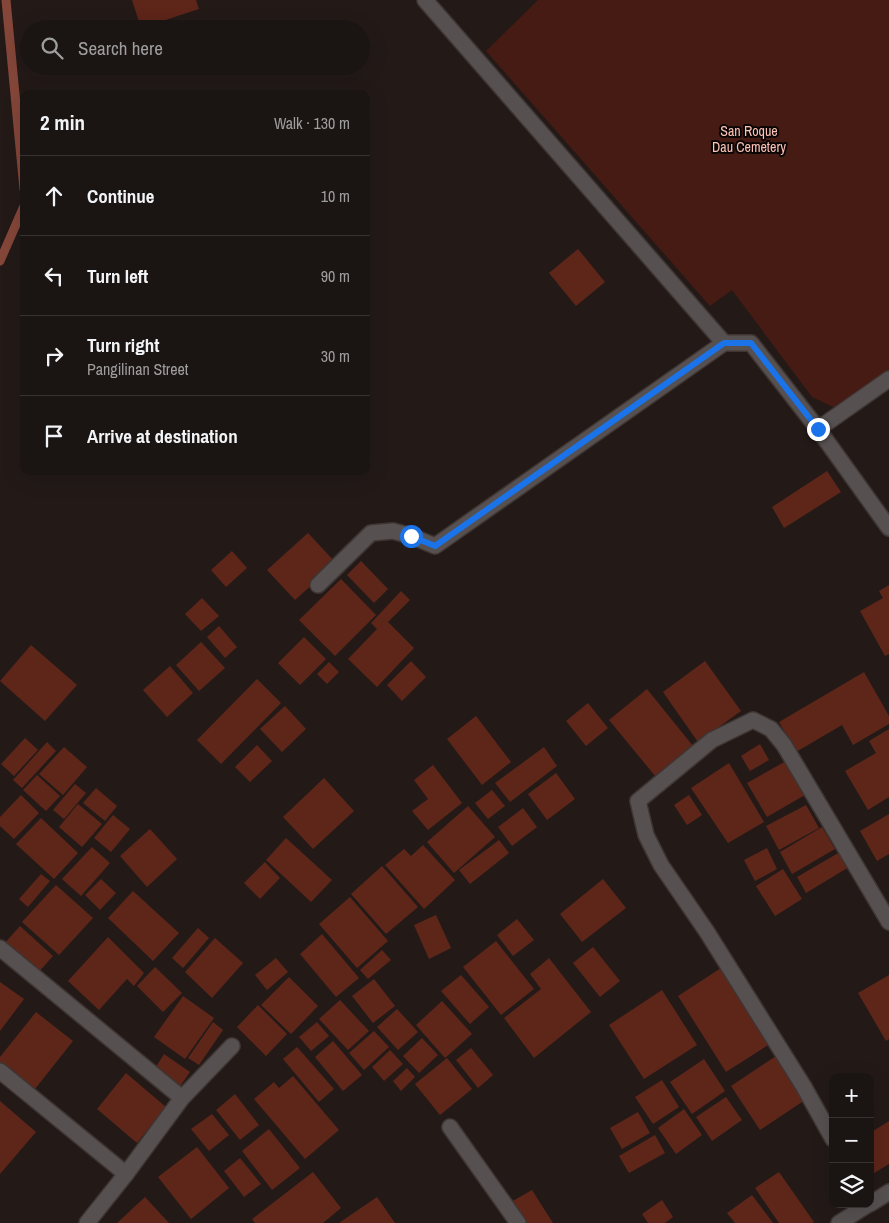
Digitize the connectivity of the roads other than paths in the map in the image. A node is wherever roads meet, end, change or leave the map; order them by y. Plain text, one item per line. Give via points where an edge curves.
1 (424, 0) edge
2 (724, 343) junction
3 (889, 379) edge
4 (818, 429) junction
5 (889, 528) edge
6 (318, 585) dead end
7 (889, 922) edge
8 (0, 948) edge
9 (232, 1046) dead end
10 (0, 1071) edge
11 (182, 1098) junction
12 (450, 1127) dead end
13 (829, 1132) edge
14 (126, 1174) junction
15 (889, 1192) edge
16 (874, 1201) edge
17 (863, 1208) edge
18 (87, 1223) edge
19 (518, 1223) edge
20 (839, 1223) edge

1 - 2 street
2 - 4 street via 751,343
2 - 6 street via 435,546 393,531 371,533
3 - 4 street
4 - 5 street
7 - 13 street via 784,745 771,729 753,720 712,740 638,801 646,835 660,865 712,940
8 - 11 street
9 - 11 street
10 - 14 street
11 - 14 street
12 - 19 street
14 - 18 street
15 - 16 street
17 - 20 street

